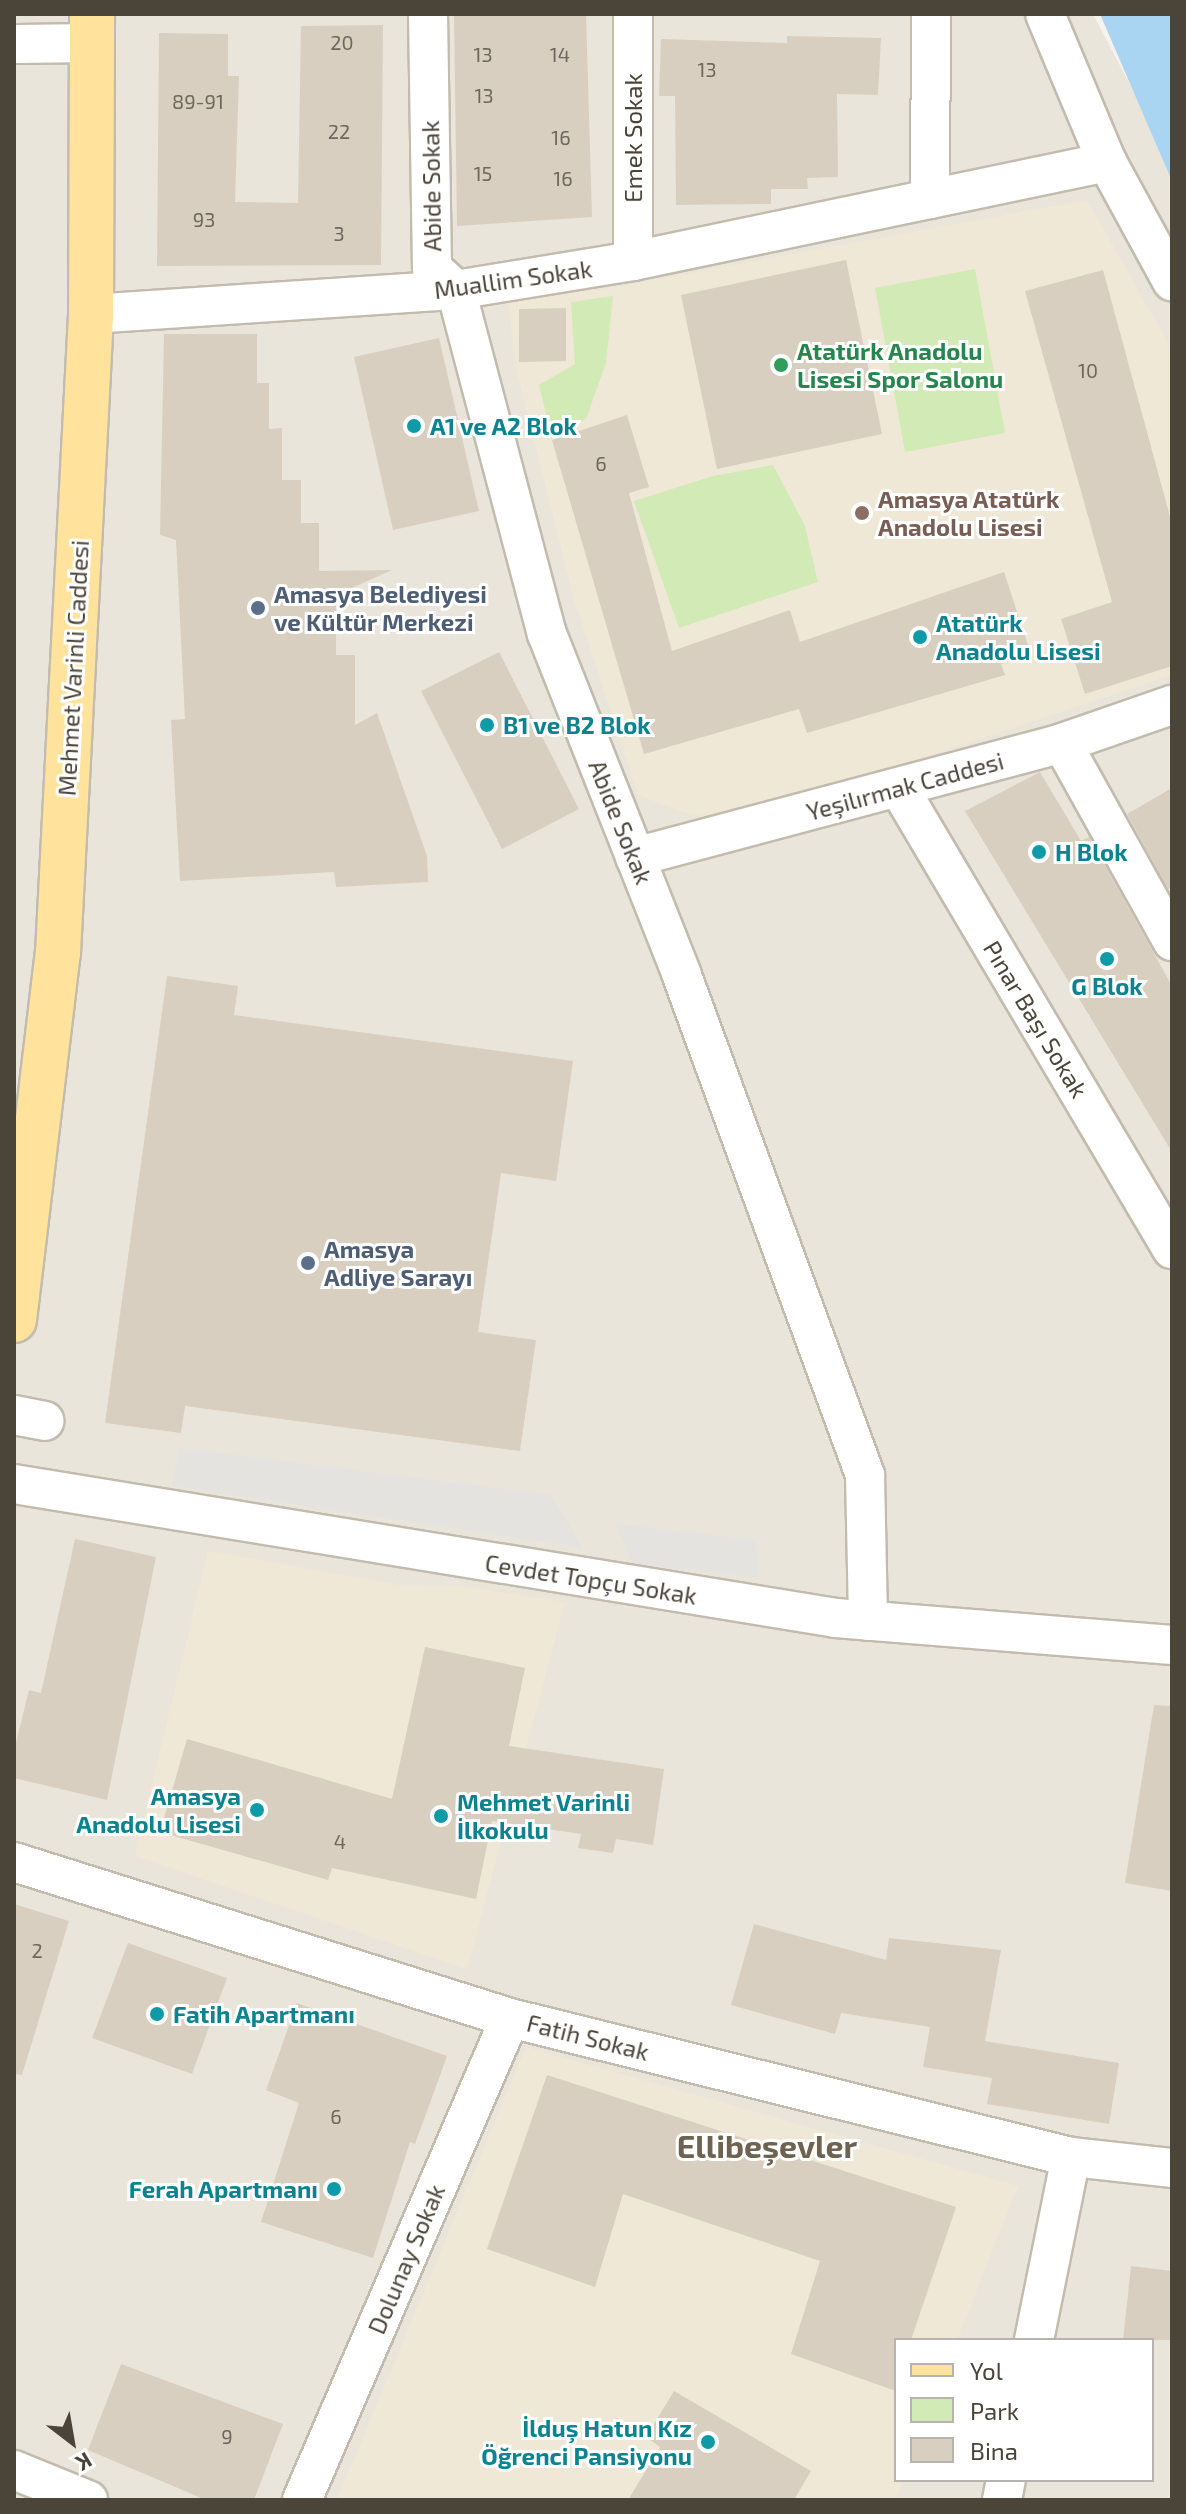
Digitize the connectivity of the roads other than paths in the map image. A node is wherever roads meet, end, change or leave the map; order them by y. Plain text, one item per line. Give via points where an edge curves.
1 (428, 14) edge
2 (633, 14) edge
3 (931, 14) edge
4 (1045, 14) edge
5 (92, 28) edge
6 (14, 44) edge
7 (1107, 162) junction
8 (930, 199) junction
9 (633, 261) junction
10 (1172, 281) edge
11 (456, 290) junction
12 (91, 314) junction
13 (1172, 705) edge
14 (1062, 743) junction
15 (899, 788) junction
16 (635, 857) junction
17 (1170, 934) edge
18 (1172, 1249) edge
19 (14, 1320) edge
20 (14, 1484) edge
21 (868, 1621) junction
22 (1172, 1645) edge
23 (14, 1862) edge
24 (510, 2018) junction
25 (1071, 2157) junction
26 (1172, 2168) edge
27 (1034, 2338) edge
28 (14, 2470) edge
29 (71, 2497) edge
30 (302, 2500) edge

1 - 11 street, Abide Sokak via 432,268
2 - 9 street, Emek Sokak
3 - 8 street
4 - 7 street
5 - 6 street
5 - 12 main road, Mehmet Varinli Caddesi
7 - 8 street, Muallim Sokak
7 - 10 street
8 - 9 street, Muallim Sokak
9 - 11 street, Muallim Sokak
11 - 12 street, Muallim Sokak
11 - 16 street, Abide Sokak via 547,634
12 - 19 main road, Mehmet Varinli Caddesi via 58,953
13 - 14 street, Yeşilırmak Caddesi
14 - 15 street, Yeşilırmak Caddesi
14 - 17 street
15 - 16 street, Yeşilırmak Caddesi
15 - 18 street, Pınar Başı Sokak
16 - 21 street, Abide Sokak via 865,1475
20 - 21 street, Cevdet Topçu Sokak
21 - 22 street, Cevdet Topçu Sokak
23 - 24 street, Fatih Sokak
24 - 25 street, Fatih Sokak
24 - 30 street, Dolunay Sokak
25 - 26 street, Fatih Sokak
25 - 27 street
28 - 29 street

